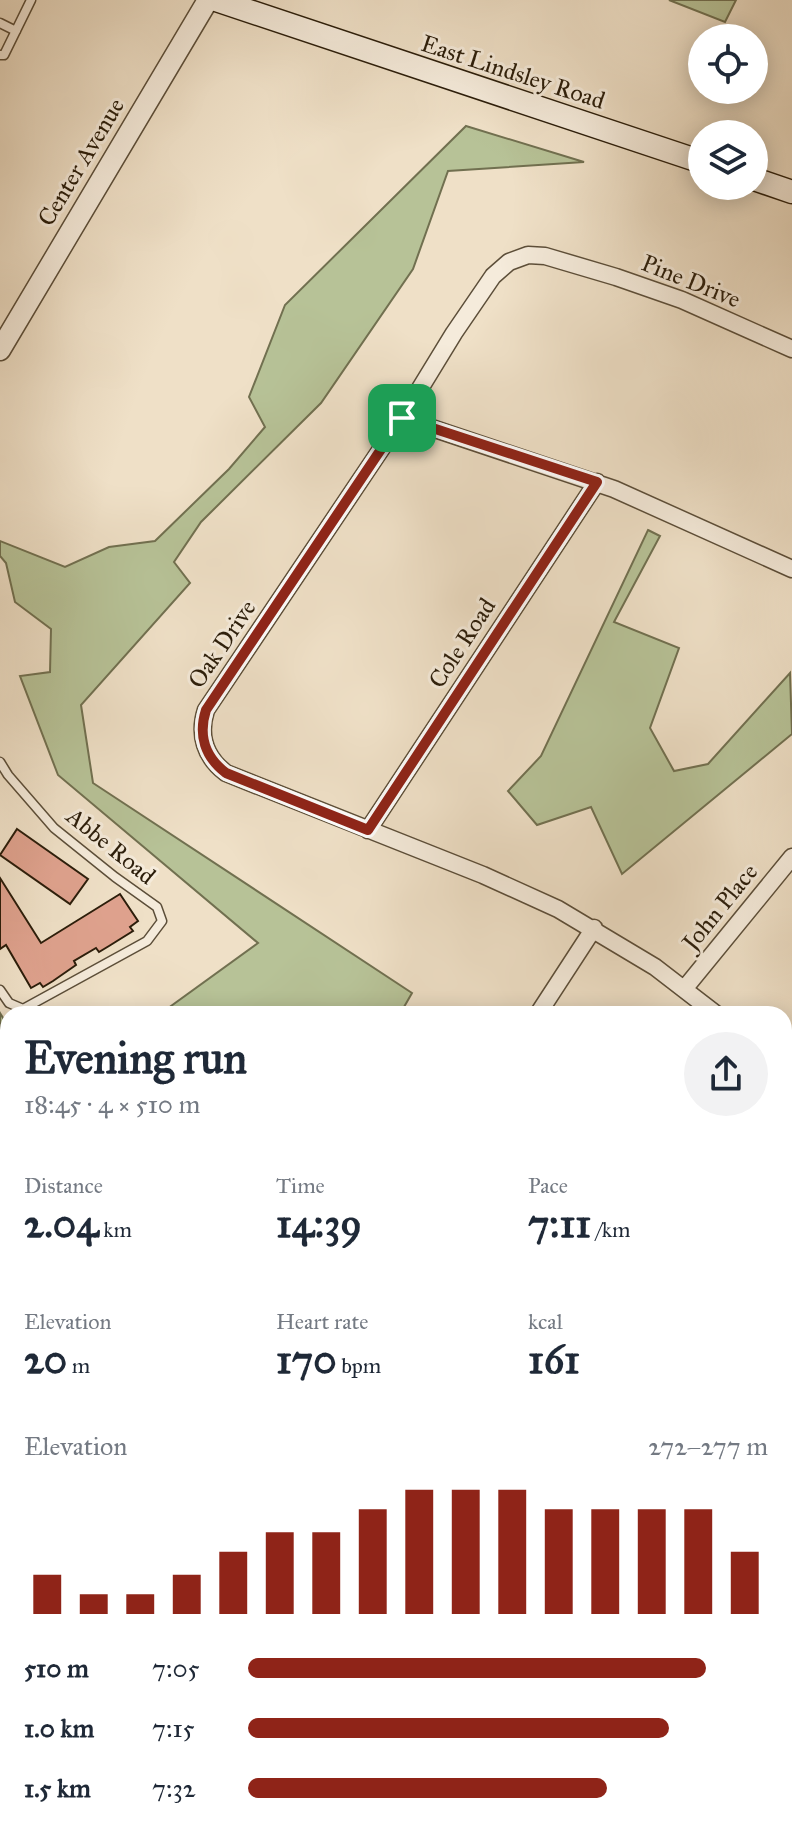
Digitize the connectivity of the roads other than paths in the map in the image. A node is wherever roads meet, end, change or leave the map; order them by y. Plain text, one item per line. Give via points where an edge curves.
1 (31, 0) edge
2 (208, 0) edge
3 (216, 0) edge
4 (0, 23) edge
5 (16, 31) junction
6 (0, 55) edge
7 (688, 157) edge
8 (768, 184) edge
9 (792, 192) edge
10 (616, 277) joint
11 (792, 349) edge
12 (0, 350) edge
13 (402, 418) junction
14 (597, 482) junction
15 (792, 569) edge
16 (0, 762) edge
17 (368, 830) junction
18 (792, 857) edge
19 (594, 928) junction
20 (685, 988) junction
21 (0, 990) edge
22 (16, 1006) edge
23 (28, 1006) edge
24 (543, 1006) edge
25 (706, 1006) edge

1 - 5 lane
2 - 12 street, Center Avenue
3 - 7 main road, East Lindsley Road
4 - 5 lane
5 - 6 lane
8 - 9 main road
10 - 11 street, Pine Drive
10 - 13 street, Oak Drive via 545,256 509,262 493,276
13 - 14 street
13 - 17 street, Oak Drive via 206,710 202,730 211,759 226,773
14 - 15 street
14 - 17 street, Cole Road
16 - 23 lane, Abbe Road via 54,828 157,907 162,921 147,941
17 - 19 street, Oak Drive via 521,891
18 - 20 street, John Place
19 - 20 street, Oak Drive
19 - 24 street
20 - 25 street, Oak Drive
21 - 22 lane, Abbe Road

